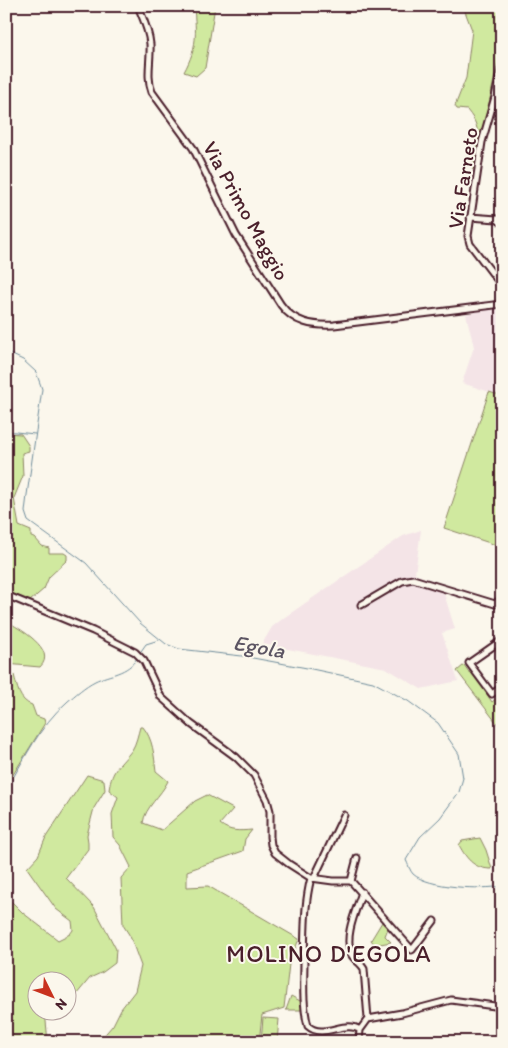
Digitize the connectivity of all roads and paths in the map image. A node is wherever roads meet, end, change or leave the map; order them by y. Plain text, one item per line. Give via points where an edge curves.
1 (138, 6) edge
2 (502, 65) edge
3 (470, 217) junction
4 (502, 223) edge
5 (502, 286) edge
6 (502, 304) edge
7 (6, 595) edge
8 (502, 598) edge
9 (361, 604) dead end
10 (502, 640) edge
11 (502, 687) edge
12 (344, 815) dead end
13 (357, 858) dead end
14 (313, 878) junction
15 (351, 881) junction
16 (362, 892) junction
17 (434, 921) dead end
18 (502, 1007) edge
19 (368, 1019) junction
20 (360, 1030) junction
21 (359, 1042) edge

1 - 6 street, Via Primo Maggio via 149,36 152,92 190,142 236,234 289,315 306,323 334,325
2 - 3 street, Via Farneto via 482,142
3 - 4 street via 497,219
3 - 5 street, Via Farneto via 470,244
7 - 14 street via 93,631 138,655 161,697 254,775 267,800 270,837 275,852 288,864
8 - 9 street via 495,604 413,579
10 - 11 street via 469,663 492,694
12 - 14 street
13 - 15 street
14 - 15 street
14 - 20 street via 304,924 304,1001 308,1026 317,1031 353,1026
15 - 16 street
16 - 17 street via 412,950
16 - 19 street via 349,940 352,956 364,969
18 - 19 street via 451,1000 402,1014
19 - 20 street
20 - 21 street

